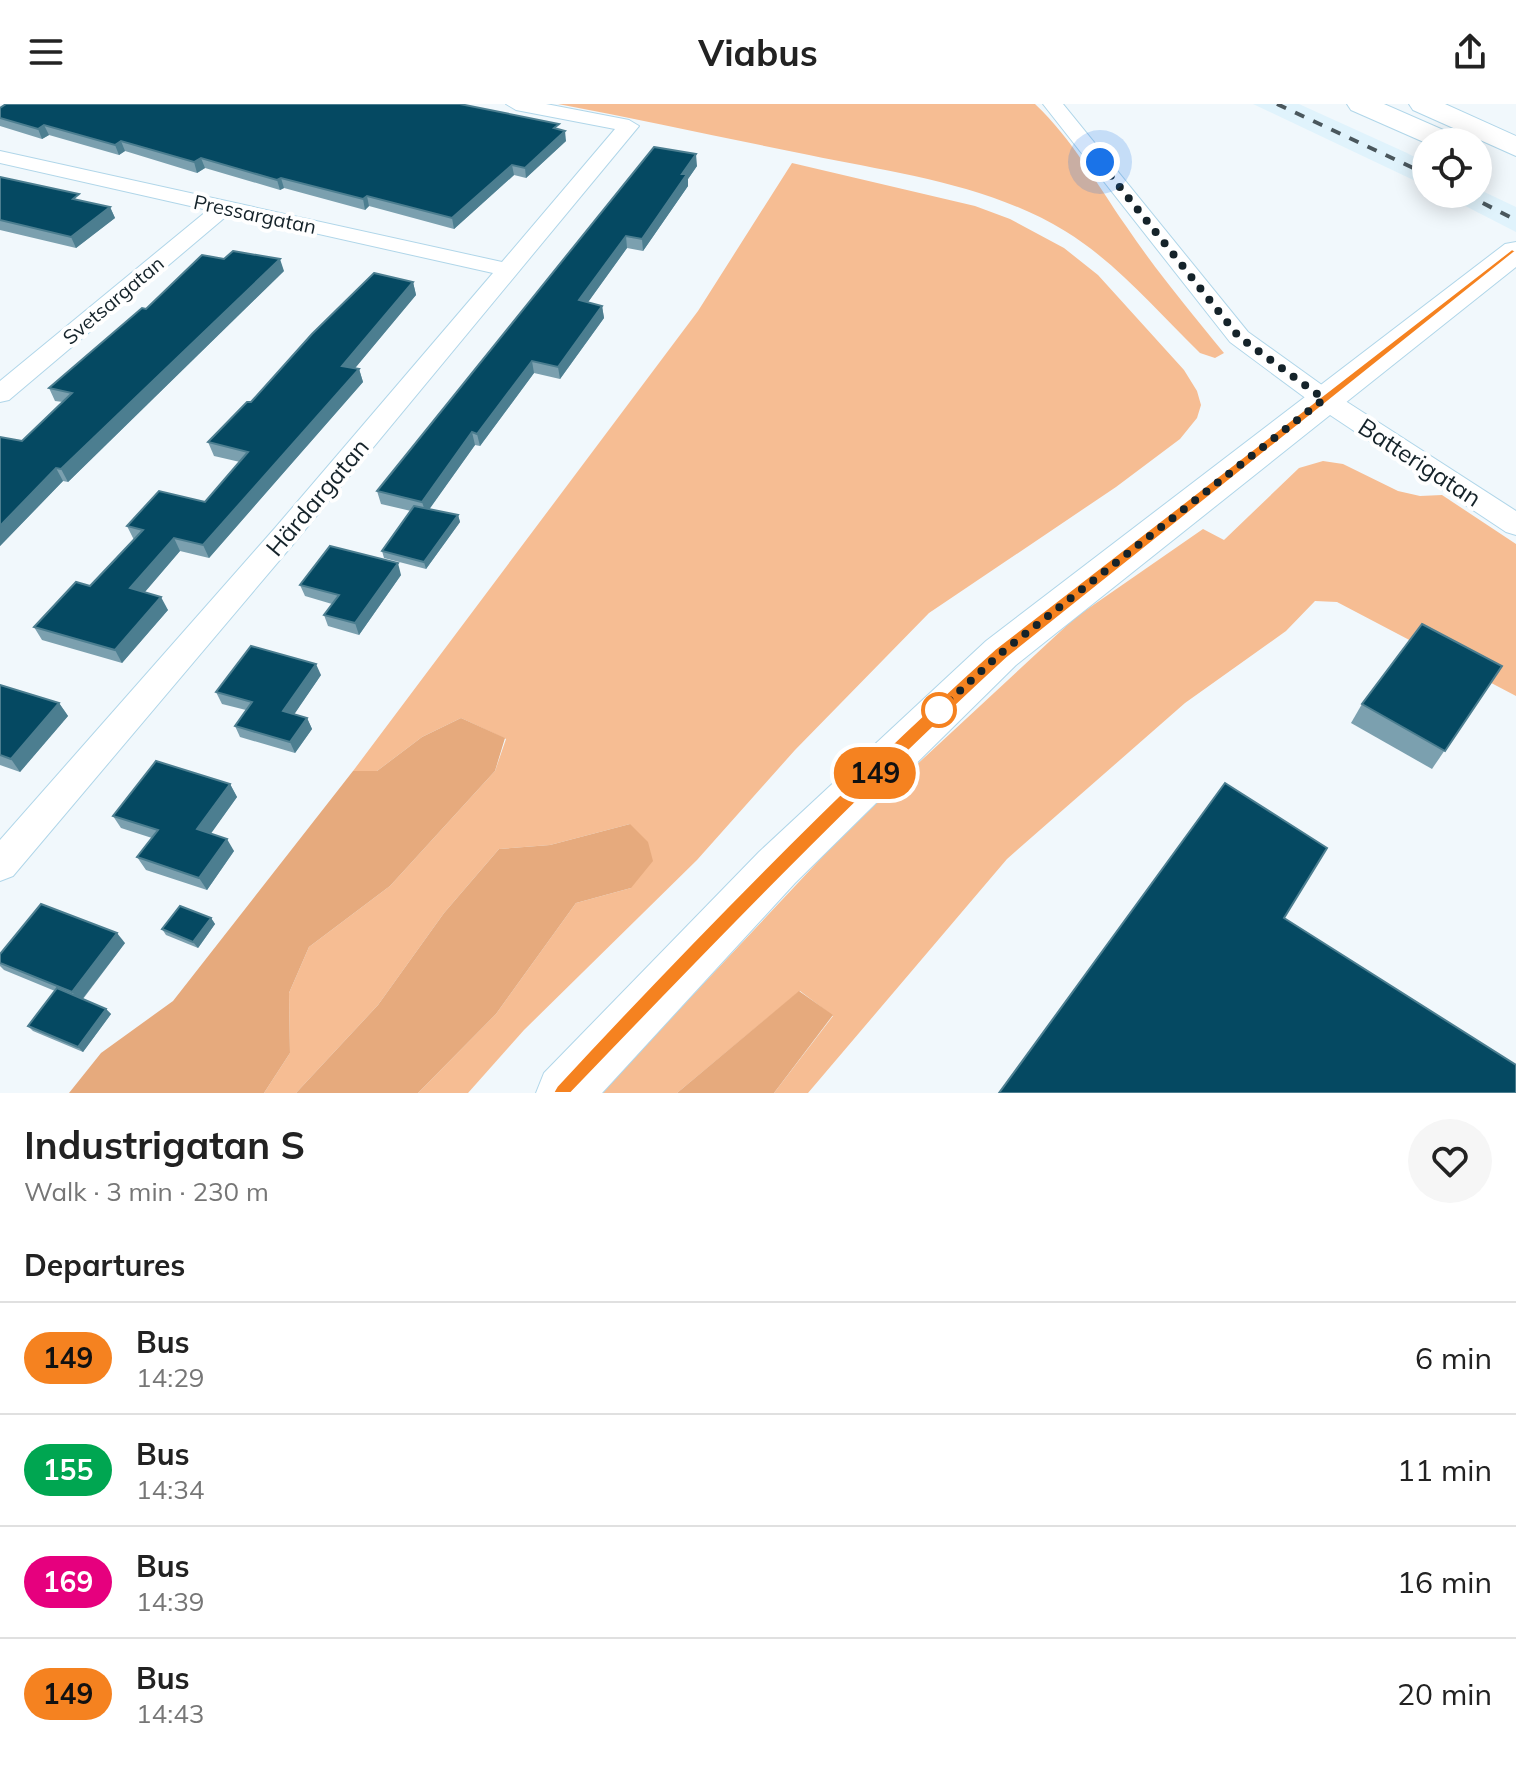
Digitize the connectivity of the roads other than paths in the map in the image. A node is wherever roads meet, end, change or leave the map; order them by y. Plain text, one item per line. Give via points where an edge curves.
1 (516, 104) edge
2 (1053, 104) edge
3 (1361, 104) edge
4 (1423, 104) edge
5 (1415, 128) edge
6 (0, 157) edge
7 (1492, 159) edge
8 (1515, 161) edge
9 (225, 207) junction
10 (1516, 251) edge
11 (509, 270) junction
12 (0, 394) edge
13 (1324, 399) junction
14 (1516, 525) edge
15 (0, 865) edge
16 (564, 1093) edge

1 - 11 street, Härdargatan via 629,126
2 - 13 street, Batterigatan via 1239,337
3 - 5 street
4 - 8 street
6 - 9 street, Pressargatan
7 - 8 street
9 - 11 street, Pressargatan
9 - 12 street, Svetsargatan
10 - 13 street
11 - 15 street, Härdargatan
13 - 14 street, Batterigatan
13 - 16 street via 1001,653 691,955

